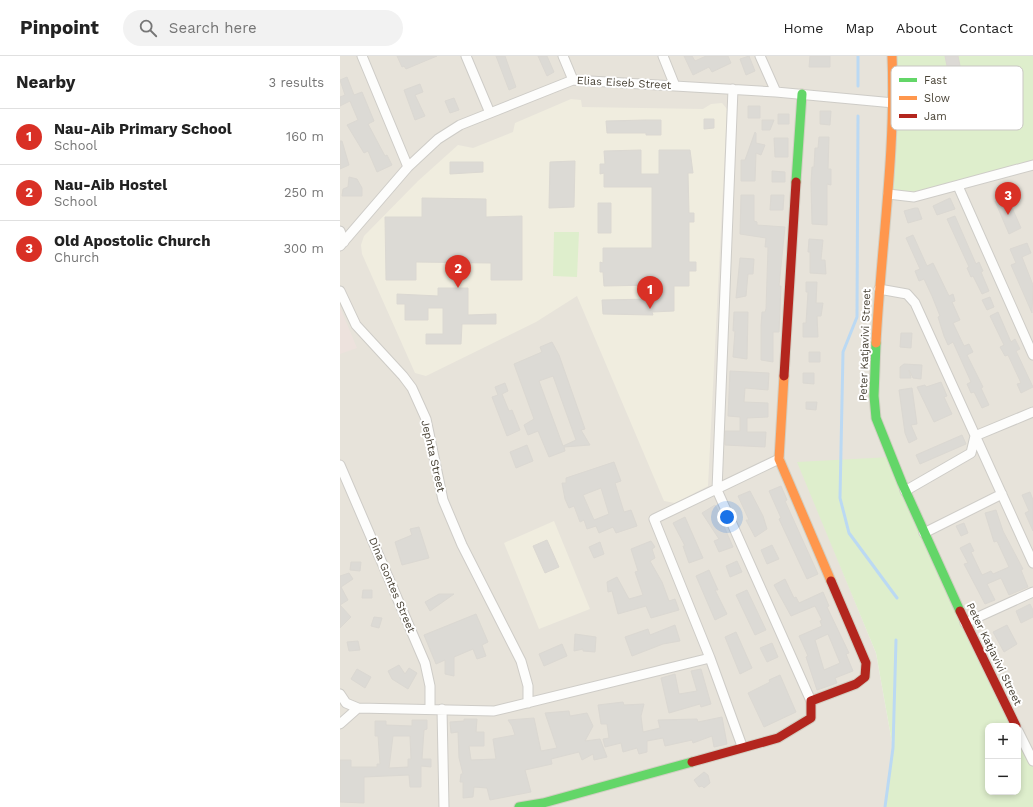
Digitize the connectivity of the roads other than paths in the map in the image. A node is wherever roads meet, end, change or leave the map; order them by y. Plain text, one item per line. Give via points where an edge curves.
1 (362, 56) edge
2 (466, 56) edge
3 (563, 56) edge
4 (663, 56) edge
5 (760, 56) edge
6 (892, 56) edge
7 (892, 66) edge
8 (573, 80) junction
9 (675, 86) junction
10 (733, 89) junction
11 (776, 92) junction
12 (802, 94) junction
13 (891, 103) edge
14 (490, 113) junction
15 (892, 130) edge
16 (1033, 164) edge
17 (408, 167) junction
18 (958, 186) junction
19 (888, 194) junction
20 (340, 231) edge
21 (342, 244) edge
22 (879, 289) junction
23 (340, 291) edge
24 (1033, 355) edge
25 (1033, 412) edge
26 (975, 436) junction
27 (779, 458) junction
28 (341, 469) edge
29 (717, 490) junction
30 (905, 491) junction
31 (1002, 494) junction
32 (924, 533) junction
33 (1033, 563) edge
34 (1033, 592) edge
35 (965, 623) junction
36 (710, 658) junction
37 (340, 694) edge
38 (811, 701) junction
39 (528, 703) junction
40 (358, 708) junction
41 (430, 709) junction
42 (442, 709) junction
43 (1015, 723) edge
44 (340, 724) edge
45 (1021, 737) edge
46 (742, 746) junction
47 (1033, 760) edge
48 (543, 805) edge
49 (444, 807) edge
50 (519, 807) edge

1 - 17 street
2 - 14 street
3 - 8 street
4 - 9 street
5 - 11 street
6 - 7 street, Peter Katjavivi Street
8 - 9 street, Elias Eiseb Street
8 - 14 street, Elias Eiseb Street
9 - 10 street, Elias Eiseb Street
10 - 11 street, Elias Eiseb Street
10 - 29 street
11 - 12 street, Elias Eiseb Street
12 - 13 street, Elias Eiseb Street
12 - 27 street
14 - 17 street, Elias Eiseb Street via 460,125 438,139
15 - 19 street, Peter Katjavivi Street
16 - 18 street
17 - 21 street, Elias Eiseb Street
18 - 19 street via 914,197
18 - 24 street
19 - 22 street, Peter Katjavivi Street
20 - 21 street
22 - 26 street via 907,294 915,303
22 - 30 street, Peter Katjavivi Street via 874,396 876,418
23 - 39 street, Jephta Street via 356,324 412,388 426,418 443,500 462,545 521,661 528,686
25 - 26 street
26 - 30 street via 971,452
26 - 31 street
27 - 29 street
27 - 38 street via 866,663 865,677 856,684
28 - 41 street, Dina Gontes Street via 425,663 430,686
29 - 36 street via 654,519
29 - 38 street
30 - 32 street, Peter Katjavivi Street
31 - 32 street
31 - 33 street
32 - 35 street, Peter Katjavivi Street
34 - 35 street
35 - 43 street, Peter Katjavivi Street
36 - 39 street
36 - 46 street
37 - 40 street via 346,703
38 - 46 street via 811,718 796,728 778,738
39 - 42 street via 494,711
40 - 41 street
40 - 44 street
41 - 42 street
42 - 49 street
45 - 47 street
46 - 48 street
48 - 50 street

